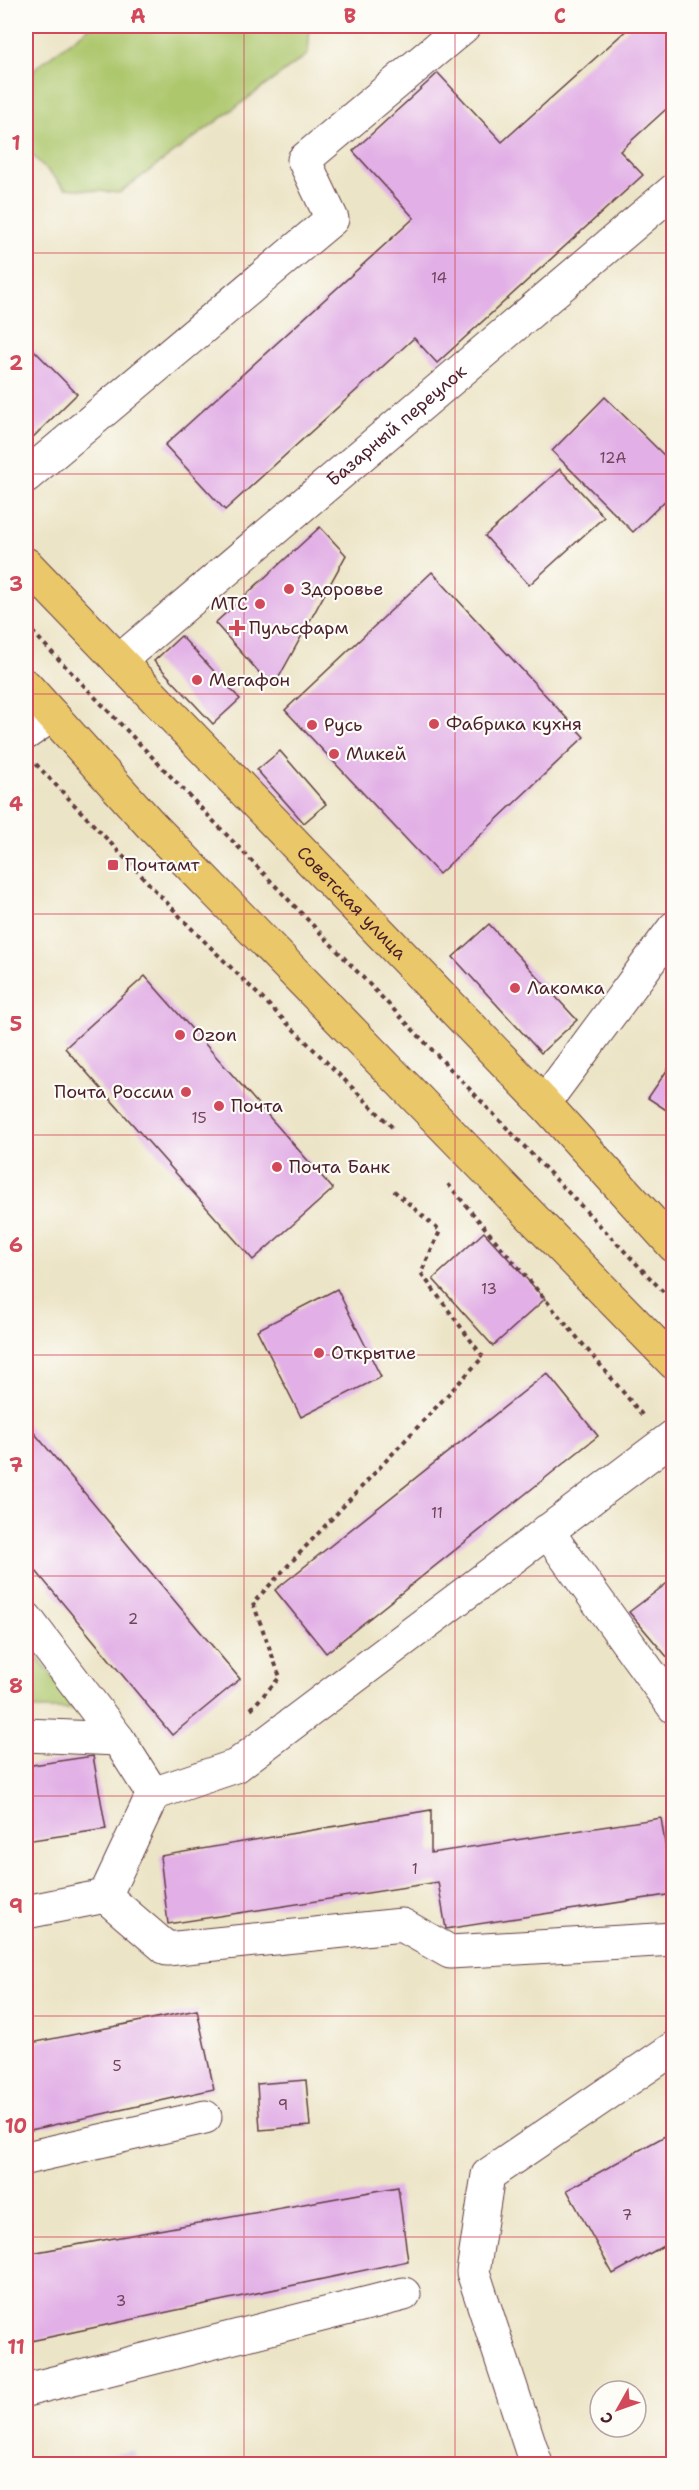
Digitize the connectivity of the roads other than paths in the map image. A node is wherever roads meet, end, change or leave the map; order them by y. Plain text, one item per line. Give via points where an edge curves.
1 (464, 26) edge
2 (674, 190) edge
3 (26, 476) edge
4 (26, 564) edge
5 (119, 660) junction
6 (26, 686) edge
7 (37, 736) edge
8 (674, 928) edge
9 (544, 1103) junction
10 (674, 1245) edge
11 (674, 1363) edge
12 (662, 1430) edge
13 (547, 1531) junction
14 (26, 1618) edge
15 (674, 1707) edge
16 (26, 1735) edge
17 (118, 1739) junction
18 (153, 1794) junction
19 (105, 1896) junction
20 (26, 1912) edge
21 (674, 1939) edge
22 (674, 2049) edge
23 (205, 2117) dead end
24 (26, 2158) edge
25 (404, 2294) dead end
26 (26, 2390) edge
27 (536, 2464) edge

1 - 3 lane via 304,160 332,219
2 - 5 lane, Базарный переулок
4 - 5 main road, Советская улица
5 - 9 main road, Советская улица
6 - 7 main road
7 - 11 main road via 150,824
8 - 9 lane
9 - 10 main road, Советская улица
12 - 13 lane
13 - 15 lane
13 - 18 lane via 236,1766
14 - 17 lane
16 - 17 lane
17 - 18 lane
18 - 19 lane
19 - 20 lane
19 - 21 lane via 167,1949 402,1924 450,1952
22 - 27 lane via 488,2175 473,2272
23 - 24 lane
25 - 26 lane

